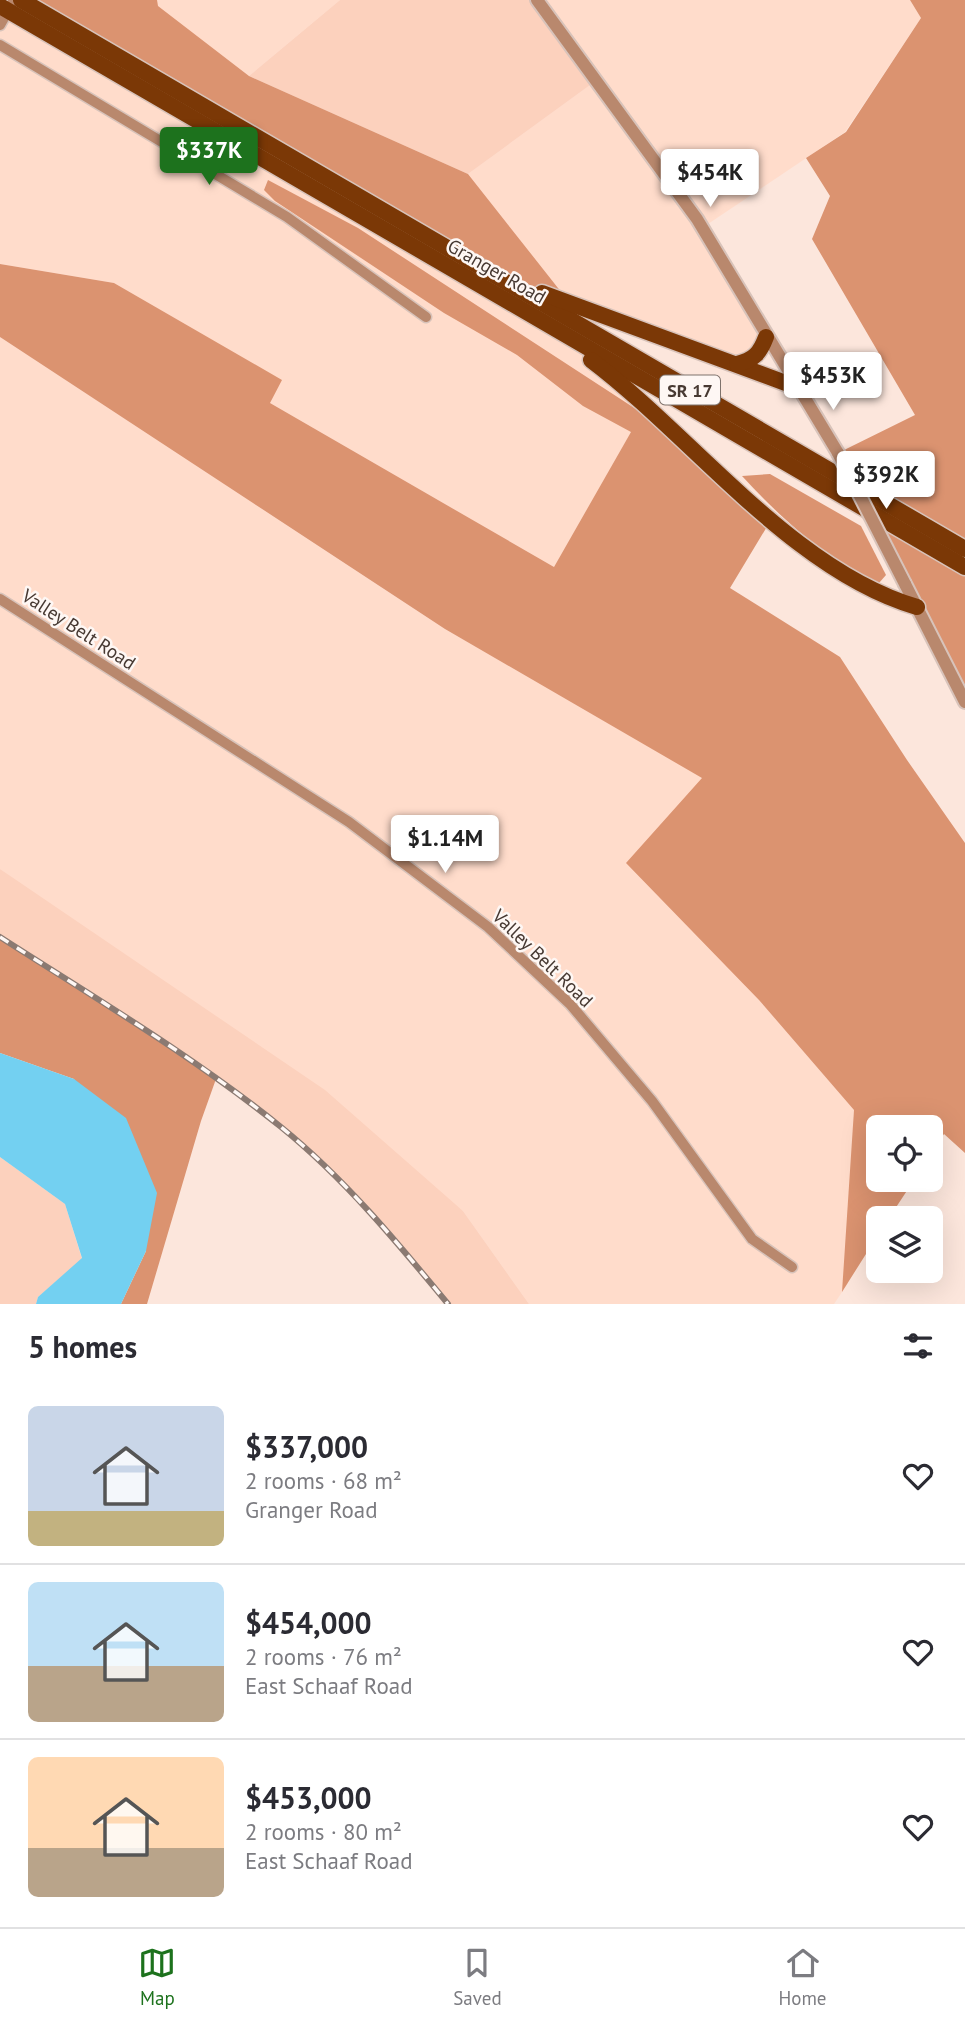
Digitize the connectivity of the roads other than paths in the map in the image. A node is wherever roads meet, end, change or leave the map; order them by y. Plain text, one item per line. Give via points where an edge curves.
1 (21, 0) edge
2 (537, 0) edge
3 (6, 10) edge
4 (0, 45) edge
5 (417, 230) junction
6 (530, 314) junction
7 (426, 317) dead end
8 (766, 337) junction
9 (737, 364) junction
10 (799, 388) junction
11 (965, 549) edge
12 (965, 567) edge
13 (0, 599) edge
14 (917, 607) junction
15 (965, 702) edge
16 (792, 1267) dead end

1 - 5 main road, Granger Road / SR 17
2 - 8 street via 697,219
3 - 6 main road, Granger Road / SR 17
4 - 7 street via 276,210
5 - 9 main road via 563,302
5 - 11 main road, Granger Road / SR 17
6 - 12 main road, Granger Road / SR 17
6 - 14 main road via 628,389 793,537 886,598
8 - 9 main road via 758,354
8 - 10 street
9 - 10 main road
10 - 14 street, bridge via 838,453
13 - 16 street, Valley Belt Road via 349,822 488,927 570,1004 652,1101 752,1239
14 - 15 street

